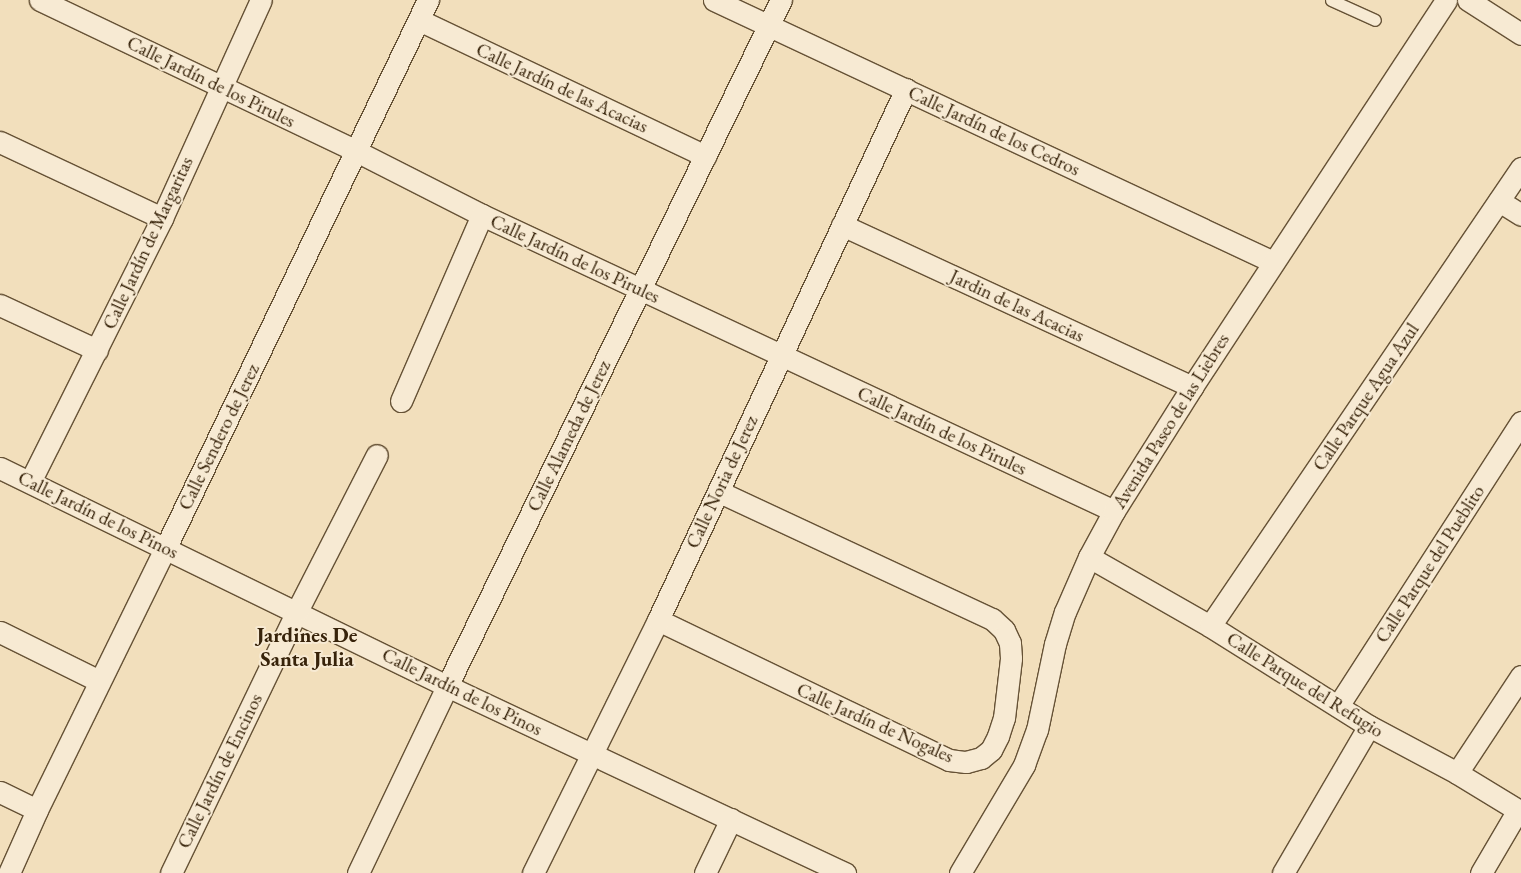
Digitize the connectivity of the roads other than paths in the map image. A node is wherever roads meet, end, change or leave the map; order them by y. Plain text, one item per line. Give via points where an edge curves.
1 (40, 0) edge
2 (261, 0) edge
3 (428, 0) edge
4 (714, 0) edge
5 (781, 0) edge
6 (1331, 0) edge
7 (1446, 0) edge
8 (1468, 0) edge
9 (419, 20) junction
10 (1375, 20) dead end
11 (769, 27) junction
12 (1521, 34) edge
13 (221, 87) junction
14 (906, 89) junction
15 (0, 142) edge
16 (356, 151) junction
17 (705, 156) junction
18 (1521, 168) edge
19 (1499, 201) junction
20 (482, 215) junction
21 (1521, 215) edge
22 (162, 218) junction
23 (842, 225) junction
24 (1273, 262) junction
25 (641, 290) junction
26 (0, 305) edge
27 (97, 350) junction
28 (782, 355) junction
29 (1192, 386) junction
30 (401, 401) dead end
31 (1521, 422) edge
32 (376, 455) dead end
33 (0, 468) edge
34 (30, 482) junction
35 (718, 491) junction
36 (1114, 511) junction
37 (166, 547) junction
38 (1089, 557) junction
39 (297, 611) junction
40 (658, 620) junction
41 (1210, 626) junction
42 (0, 632) edge
43 (1521, 676) edge
44 (99, 681) junction
45 (447, 686) junction
46 (1338, 706) junction
47 (1369, 726) junction
48 (591, 754) junction
49 (1457, 773) junction
50 (0, 792) edge
51 (37, 810) junction
52 (1519, 811) edge
53 (731, 819) junction
54 (10, 873) edge
55 (171, 873) edge
56 (358, 873) edge
57 (533, 873) edge
58 (705, 873) edge
59 (846, 873) edge
60 (960, 873) edge
61 (1283, 873) edge
62 (1481, 873) edge

1 - 13 street, Calle Jardín de los Pirules
2 - 13 street, Calle Jardín de Margaritas
3 - 9 street, Calle Sendero de Jerez
4 - 11 street, Calle Jardín de los Cedros
5 - 11 street, Calle Alameda de Jerez
6 - 10 lane
7 - 24 street, Avenida Paseo de las Liebres
8 - 12 street
9 - 16 street, Calle Sendero de Jerez
9 - 17 street, Calle Jardín de las Acacias
11 - 14 street, Calle Jardín de los Cedros
11 - 17 street, Calle Alameda de Jerez
13 - 16 street, Calle Jardín de los Pirules
13 - 22 street, Calle Jardín de Margaritas
14 - 23 street, Calle Noria de Jerez
14 - 24 street, Calle Jardín de los Cedros
15 - 22 street
16 - 20 street, Calle Jardín de los Pirules
16 - 37 street, Calle Sendero de Jerez
17 - 25 street, Calle Alameda de Jerez
18 - 19 street, Calle Parque Agua Azul
19 - 21 street
19 - 41 street, Calle Parque Agua Azul
20 - 25 street, Calle Jardín de los Pirules
20 - 30 street
22 - 27 street, Calle Jardín de Margaritas
23 - 28 street, Calle Noria de Jerez
23 - 29 street, Jardin de las Acacias
24 - 29 street, Avenida Paseo de las Liebres
25 - 28 street, Calle Jardín de los Pirules
25 - 45 street, Calle Alameda de Jerez
26 - 27 street
27 - 34 street, Calle Jardín de Margaritas
28 - 35 street, Calle Noria de Jerez
28 - 36 street, Calle Jardín de los Pirules
29 - 36 street, Avenida Paseo de las Liebres
31 - 46 street, Calle Parque del Pueblito
32 - 39 street, Calle Jardín de Encinos
33 - 34 street, Calle Jardín de los Pinos
34 - 37 street, Calle Jardín de los Pinos
35 - 40 street, Calle Noria de Jerez
35 - 40 street, Calle Jardín de Nogales via 992,619 1004,630 1010,643 1011,658 1004,718 998,736 991,750 981,758 966,762 949,760
36 - 38 street, Avenida Paseo de las Liebres
37 - 39 street, Calle Jardín de los Pinos
37 - 44 street, Calle Sendero de Jerez
38 - 41 street, Calle Parque del Refugio
38 - 60 street, Avenida Paseo de las Liebres via 1060,628 1037,730 1024,764
39 - 45 street, Calle Jardín de los Pinos
39 - 55 street, Calle Jardín de Encinos
40 - 48 street, Calle Noria de Jerez
41 - 46 street, Calle Parque del Refugio
42 - 44 street
43 - 49 street
44 - 51 street, Calle Sendero de Jerez
45 - 48 street, Calle Jardín de los Pinos
45 - 56 street, Calle Alameda de Jerez
46 - 47 street, Calle Parque del Refugio
47 - 49 street, Calle Parque del Refugio
47 - 61 street
48 - 53 street, Calle Jardín de los Pinos
48 - 57 street, Calle Noria de Jerez
49 - 52 street, Calle Parque del Refugio
50 - 51 street
51 - 54 street, Calle Sendero de Jerez
52 - 62 street
53 - 58 street
53 - 59 street, Calle Jardín de los Pinos

